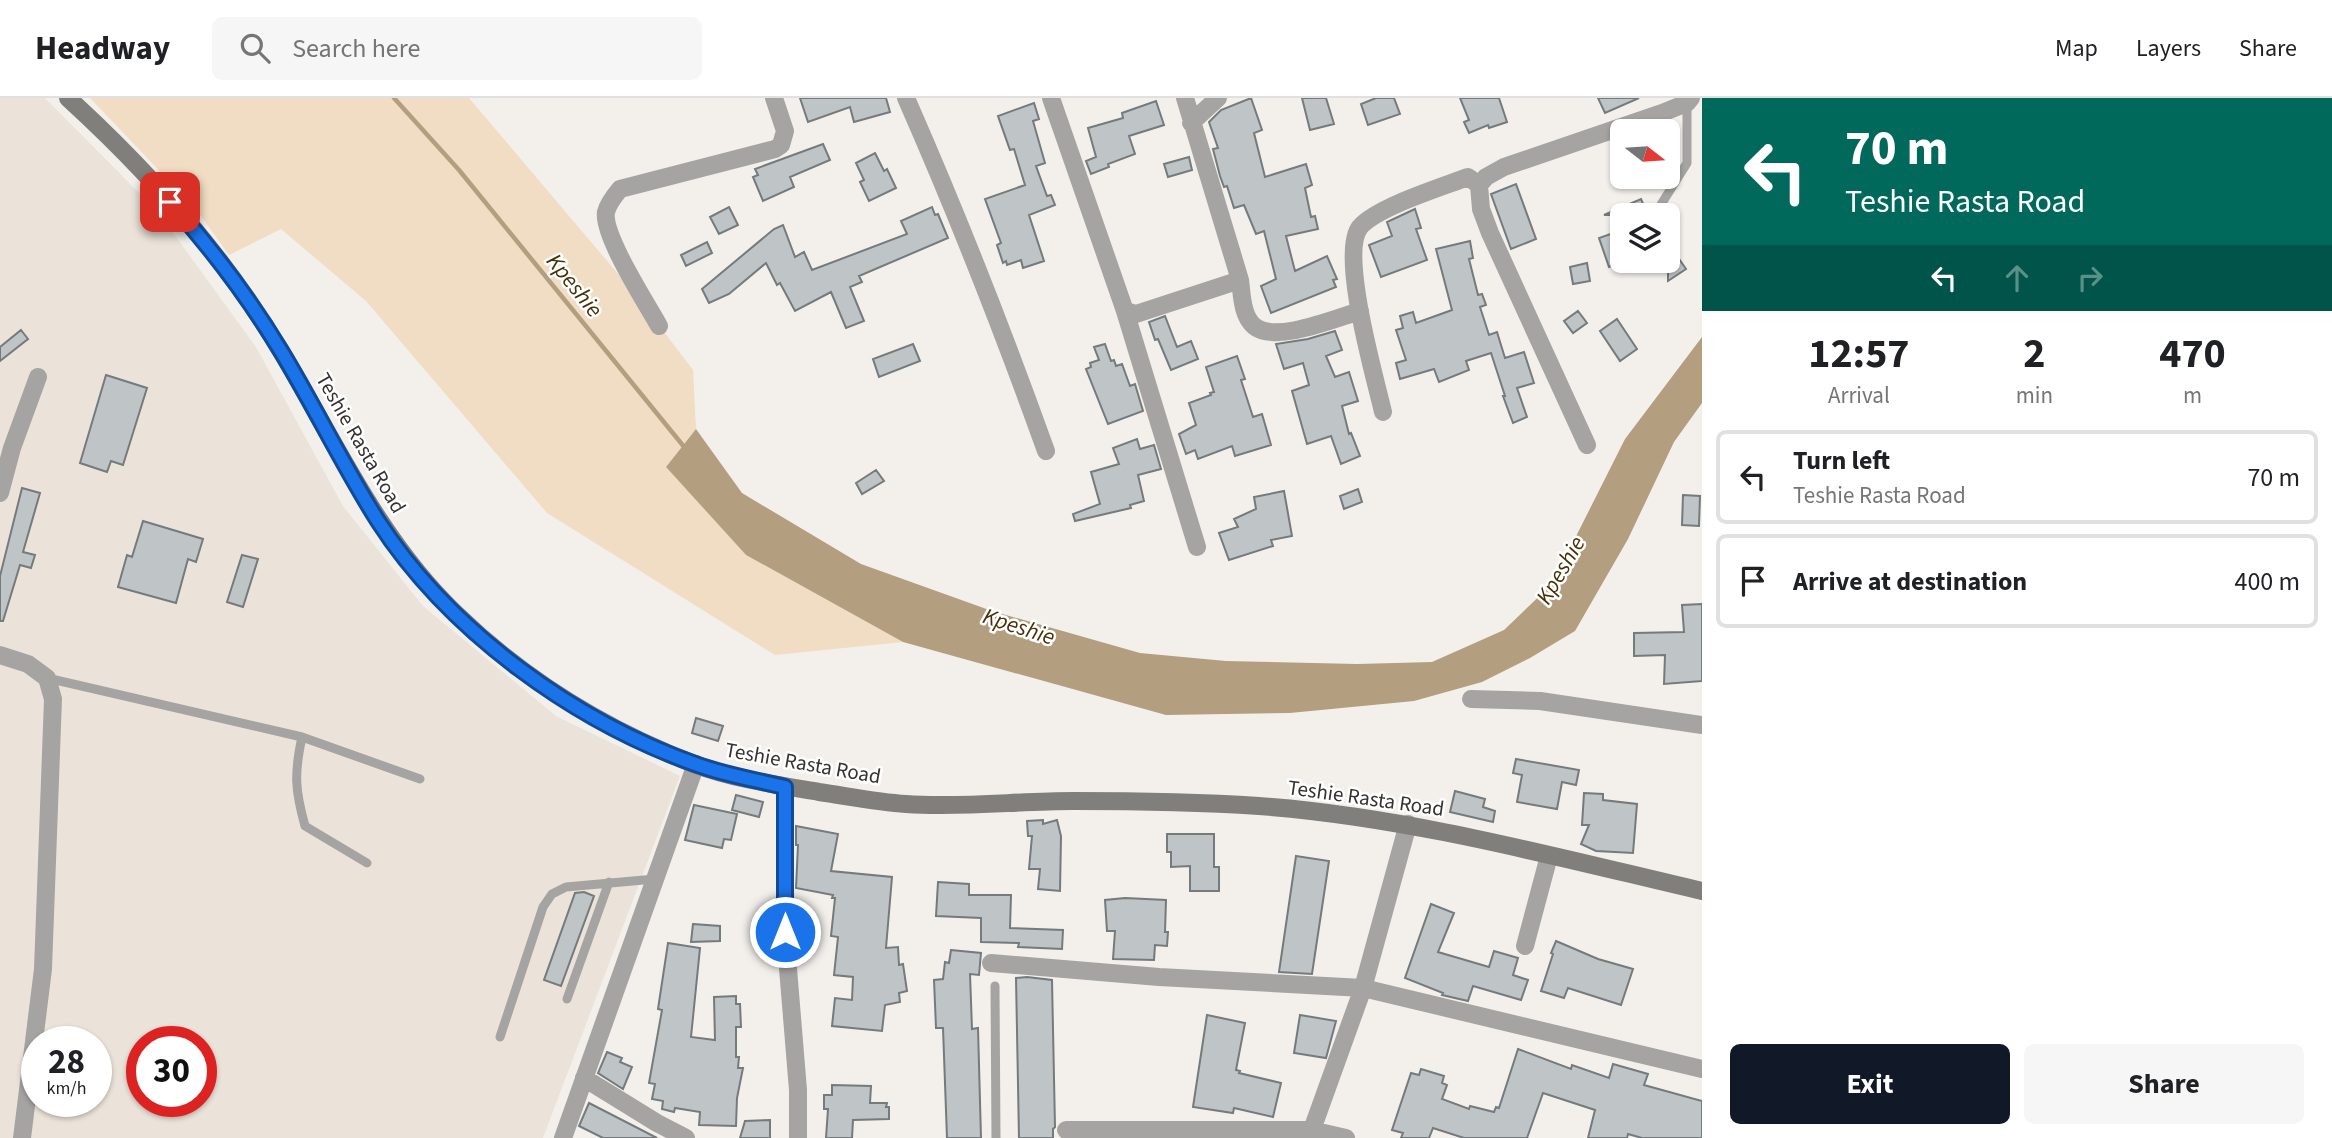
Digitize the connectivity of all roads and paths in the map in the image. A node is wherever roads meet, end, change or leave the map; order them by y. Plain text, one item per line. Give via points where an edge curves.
1 (68, 98) edge
2 (774, 98) edge
3 (906, 98) edge
4 (1051, 98) edge
5 (1185, 98) edge
6 (1218, 98) edge
7 (1689, 100) edge
8 (1191, 123) junction
9 (1479, 185) junction
10 (1662, 203) edge
11 (1240, 280) junction
12 (1125, 311) junction
13 (1360, 311) junction
14 (659, 326) dead end
15 (38, 377) dead end
16 (1383, 412) dead end
17 (6, 442) edge
18 (1587, 445) dead end
19 (1046, 451) dead end
20 (0, 493) edge
21 (1197, 547) dead end
22 (0, 655) edge
23 (47, 678) junction
24 (1471, 699) dead end
25 (1702, 725) edge
26 (302, 737) junction
27 (696, 764) junction
28 (420, 779) dead end
29 (785, 787) junction
30 (1408, 824) junction
31 (1549, 856) junction
32 (367, 863) dead end
33 (657, 878) junction
34 (610, 882) junction
35 (1702, 891) edge
36 (1525, 946) dead end
37 (991, 963) dead end
38 (995, 986) dead end
39 (1363, 988) junction
40 (567, 999) dead end
41 (500, 1037) dead end
42 (1702, 1069) edge
43 (584, 1078) junction
44 (1066, 1130) dead end
45 (657, 1131) edge
46 (1150, 1134) edge
47 (1310, 1134) edge
48 (22, 1138) edge
49 (563, 1138) edge
50 (686, 1138) edge
51 (797, 1138) edge
52 (996, 1138) edge
53 (1346, 1138) edge

1 - 27 main road, Teshie Rasta Road via 186,220 246,297 378,521 428,586 483,639 540,683 633,738
2 - 14 street via 785,131 775,149 620,189 612,199 606,213 609,234
3 - 19 street via 1002,329
4 - 12 street
5 - 8 street
6 - 8 street
7 - 9 street via 1504,167
7 - 10 lane via 1687,163
8 - 11 street
9 - 13 street via 1468,177 1375,215 1359,228 1353,248
9 - 18 street via 1490,233
11 - 12 street via 1136,314
11 - 13 street via 1244,310 1253,326 1265,332 1285,333
12 - 21 street
13 - 16 street
15 - 17 street
17 - 20 street
22 - 23 street via 28,664
23 - 26 lane
23 - 48 street via 53,699 53,730 43,969
24 - 25 street via 1540,701
26 - 28 lane
26 - 32 lane via 295,766 296,794 305,826
27 - 29 main road, Teshie Rasta Road
27 - 33 street
29 - 30 main road, Teshie Rasta Road via 907,804 1074,801 1255,806
29 - 51 street via 785,932 798,1090
30 - 31 main road, Teshie Rasta Road
30 - 39 street
31 - 35 main road, Teshie Rasta Road
31 - 36 street
33 - 34 lane
33 - 43 street
34 - 40 lane
34 - 41 lane via 566,887 552,894 543,908
37 - 39 street
38 - 52 lane
39 - 42 street
39 - 47 street
43 - 45 street
43 - 49 street
44 - 46 street
45 - 50 street
46 - 47 street
47 - 53 street

